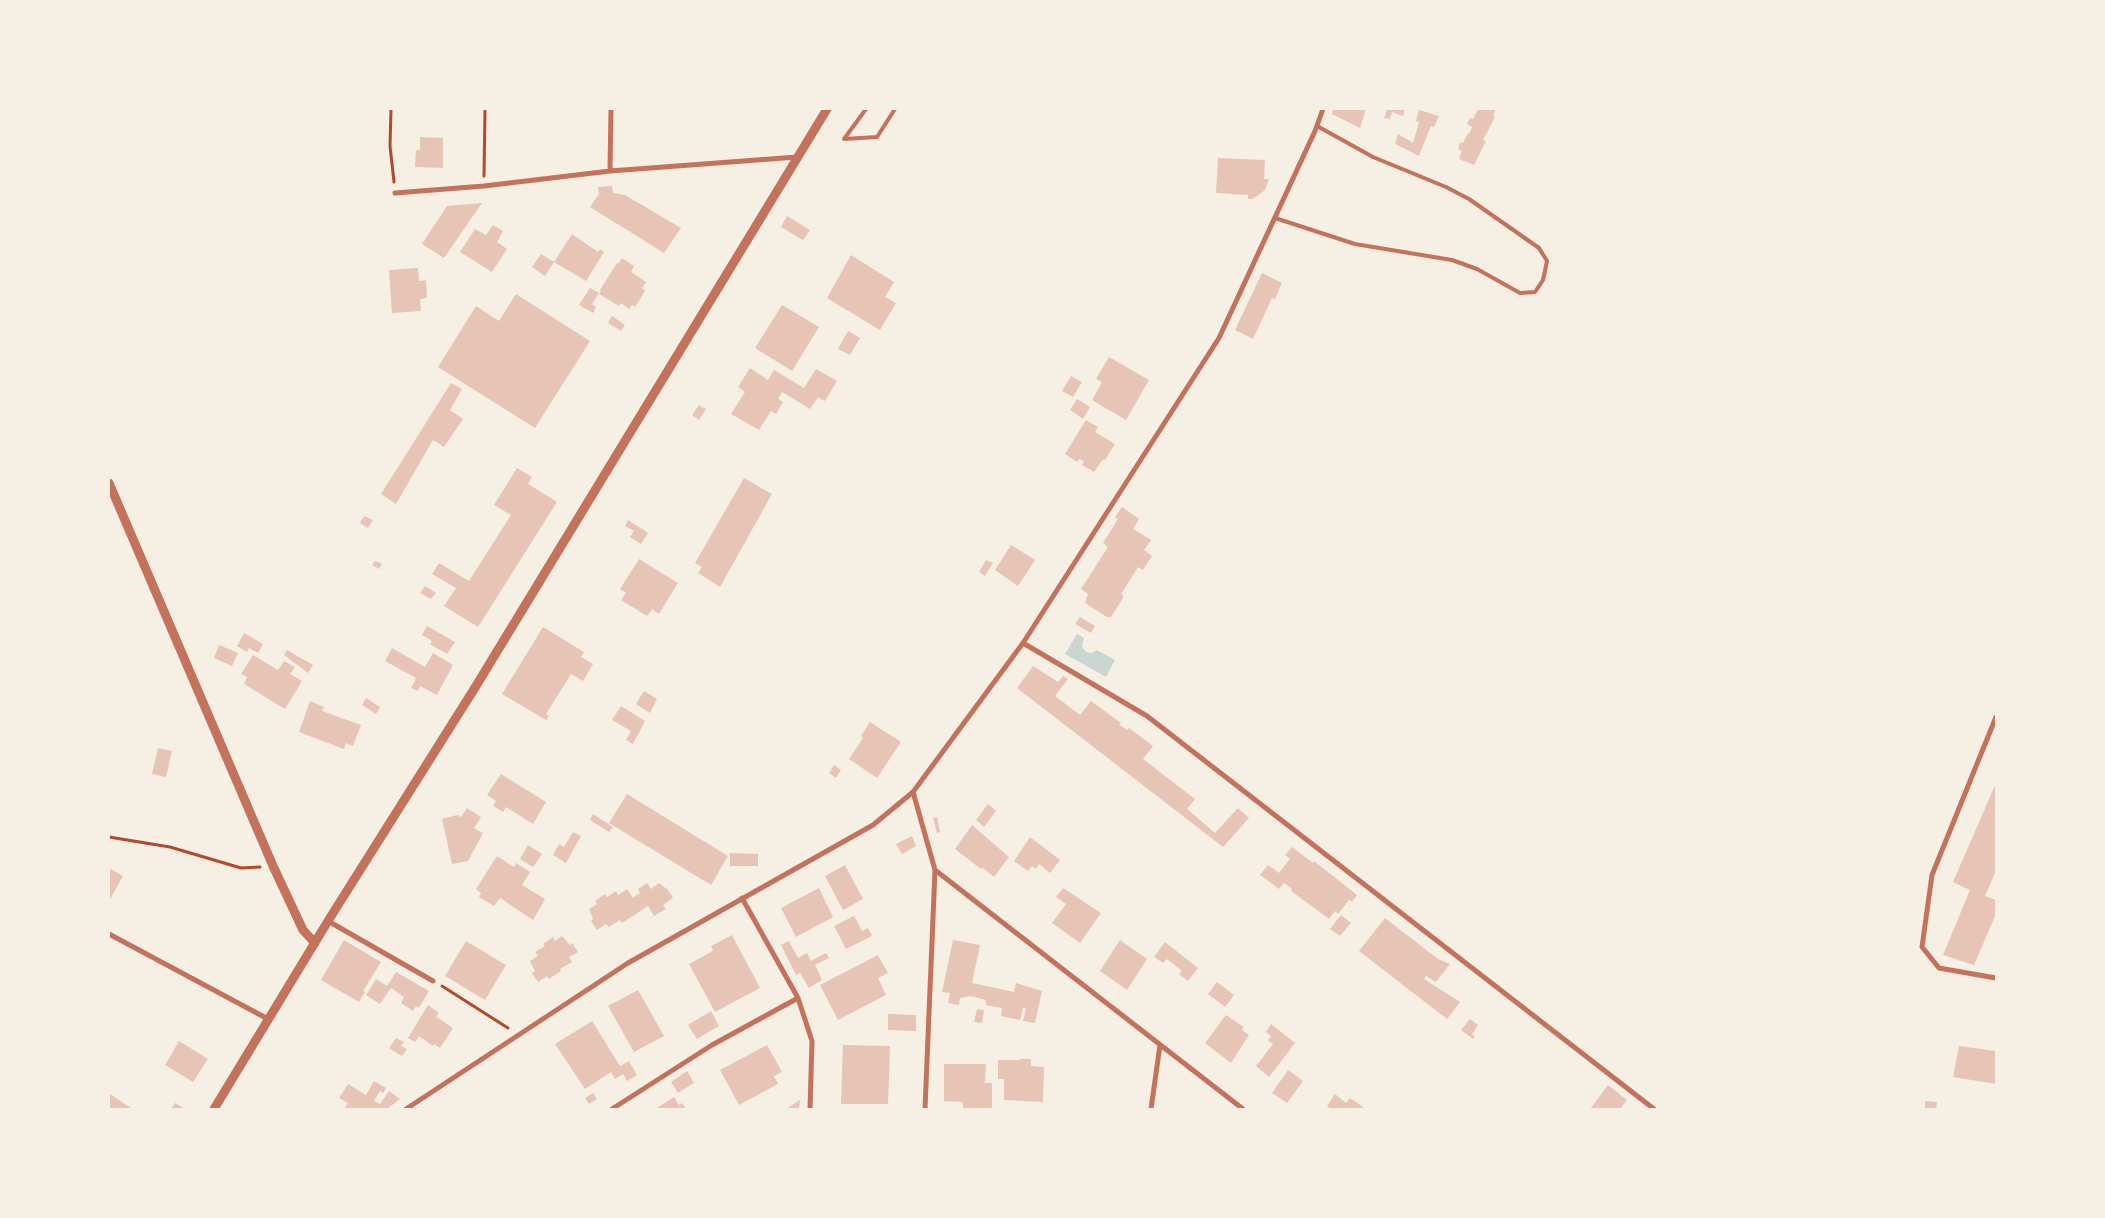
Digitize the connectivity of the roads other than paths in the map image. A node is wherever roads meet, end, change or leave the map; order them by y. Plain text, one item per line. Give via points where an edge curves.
1 (611, 109) edge
2 (827, 109) edge
3 (866, 109) edge
4 (895, 109) edge
5 (1323, 109) edge
6 (1317, 126) junction
7 (797, 156) junction
8 (610, 171) junction
9 (395, 193) road end
10 (1275, 218) junction
11 (109, 482) edge
12 (1023, 643) junction
13 (1996, 717) edge
14 (913, 792) junction
15 (935, 870) junction
16 (742, 898) junction
17 (328, 920) junction
18 (109, 934) edge
19 (315, 943) junction
20 (1996, 978) edge
21 (432, 981) road end
22 (798, 998) junction
23 (268, 1019) junction
24 (1160, 1044) junction
25 (214, 1109) edge
26 (406, 1109) edge
27 (612, 1109) edge
28 (810, 1109) edge
29 (925, 1109) edge
30 (1150, 1109) edge
31 (1243, 1109) edge
32 (1654, 1109) edge

1 - 8 street
2 - 7 street
3 - 4 lane via 844,139 877,137
5 - 6 street
6 - 10 street
6 - 10 lane via 1373,157 1468,199 1539,248 1547,261 1543,280 1535,292 1520,293 1477,269 1452,260 1355,244
7 - 8 street
7 - 17 street via 476,686
8 - 9 street
10 - 12 street via 1219,338
11 - 19 street via 273,866 303,930
12 - 14 street
12 - 32 street via 1148,716
13 - 20 street via 1932,875 1922,947 1940,968
14 - 15 street
14 - 16 street via 873,825
15 - 24 street
15 - 29 street
16 - 22 street
16 - 26 street via 628,963
17 - 19 street
17 - 21 street
18 - 23 street
19 - 23 street
22 - 27 street via 712,1045
22 - 28 street via 812,1041
23 - 25 street
24 - 30 street
24 - 31 street

